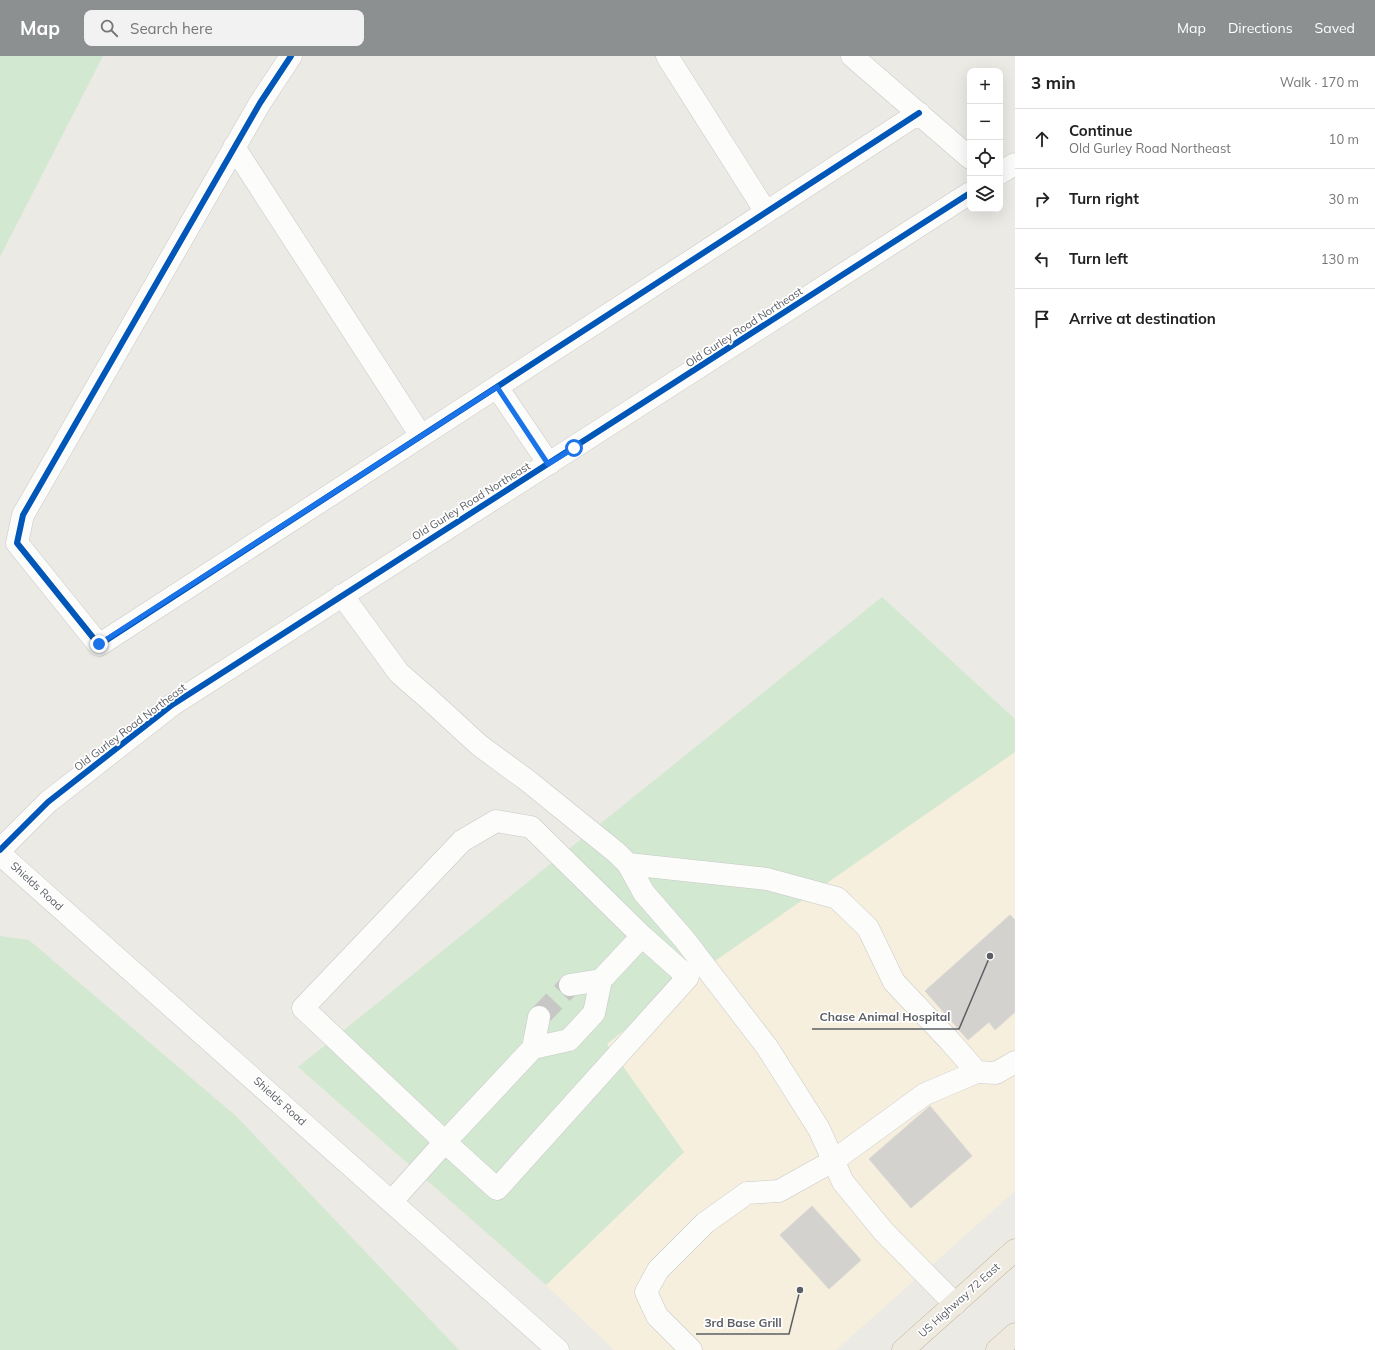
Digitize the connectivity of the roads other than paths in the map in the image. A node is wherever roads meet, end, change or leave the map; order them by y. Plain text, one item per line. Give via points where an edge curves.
1 (291, 56) edge
2 (667, 56) edge
3 (852, 56) edge
4 (919, 113) junction
5 (234, 147) junction
6 (967, 155) edge
7 (1015, 164) edge
8 (1003, 171) edge
9 (967, 195) edge
10 (766, 212) junction
11 (497, 387) junction
12 (421, 436) junction
13 (548, 464) junction
14 (342, 595) junction
15 (0, 850) edge
16 (0, 854) edge
17 (628, 864) junction
18 (642, 936) junction
19 (601, 980) junction
20 (570, 984) tunnel mouth
21 (539, 1017) tunnel mouth
22 (533, 1048) junction
23 (1015, 1062) edge
24 (978, 1072) junction
25 (445, 1142) junction
26 (833, 1161) junction
27 (392, 1201) junction
28 (1015, 1250) edge
29 (955, 1304) junction
30 (1015, 1334) edge
31 (558, 1350) edge
32 (691, 1350) edge
33 (903, 1350) edge
34 (997, 1350) edge

1 - 5 street
2 - 10 street
3 - 4 street
4 - 6 street
4 - 10 street
5 - 12 street
5 - 12 street via 23,515 17,543 99,644
7 - 8 street
9 - 13 street, Old Gurley Road Northeast
10 - 11 street
11 - 12 street
11 - 13 street
13 - 14 street, Old Gurley Road Northeast
14 - 15 street, Old Gurley Road Northeast via 172,705 48,802
14 - 17 street via 398,673 479,746 528,781
16 - 27 street, Shields Road
17 - 24 street via 767,879 837,898 868,928 894,982
17 - 26 street via 644,893 684,939 767,1047 819,1129
18 - 19 street
18 - 25 street via 688,976 497,1189
18 - 25 street via 531,827 496,821 462,841 303,1008
19 - 20 street
19 - 22 street via 594,1013 569,1040
21 - 22 street
22 - 25 street
23 - 24 street via 996,1073
24 - 26 street via 926,1094
25 - 27 street
26 - 29 street via 843,1182 884,1232
26 - 32 street via 779,1191 747,1193 705,1223 658,1270 646,1292 657,1316
27 - 31 street, Shields Road
28 - 29 highway, US Highway 72 East
29 - 33 highway, US Highway 72 East
30 - 34 highway

